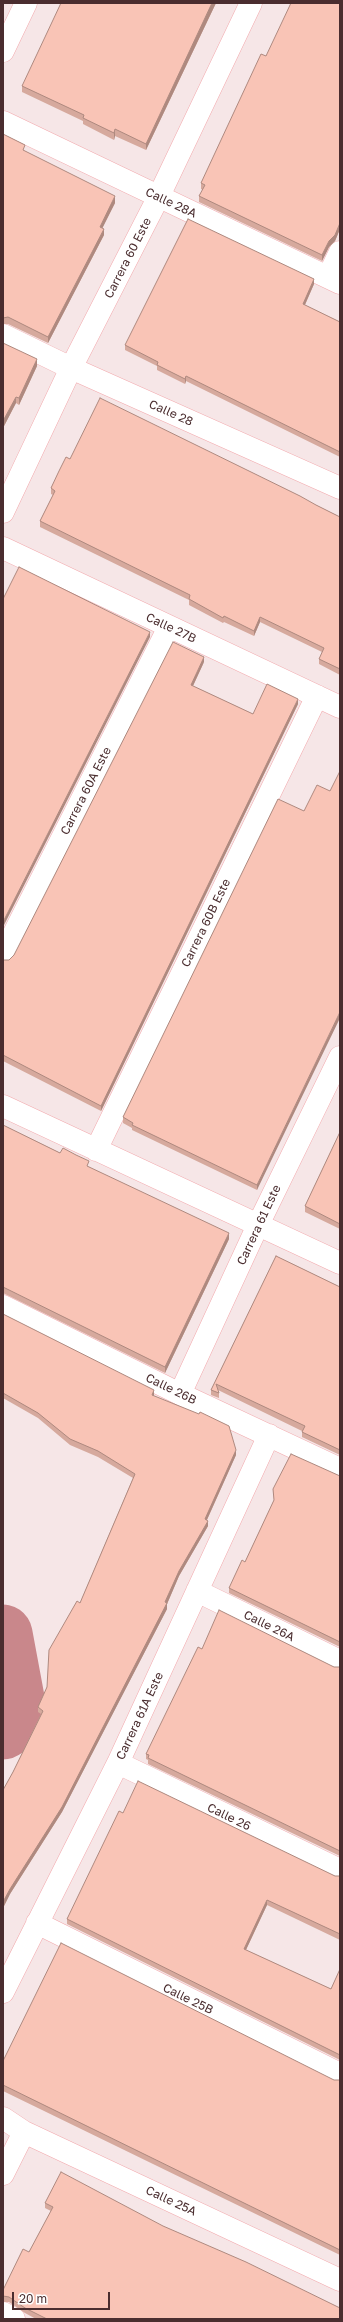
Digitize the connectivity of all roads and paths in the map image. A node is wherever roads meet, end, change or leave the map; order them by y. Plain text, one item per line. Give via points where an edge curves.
1 (26, 3) edge
2 (251, 3) edge
3 (3, 51) edge
4 (3, 122) edge
5 (158, 198) junction
6 (340, 252) edge
7 (334, 280) edge
8 (3, 335) edge
9 (71, 368) junction
10 (340, 488) edge
11 (3, 512) edge
12 (3, 548) edge
13 (168, 627) junction
14 (317, 696) junction
15 (340, 707) edge
16 (3, 955) edge
17 (340, 1057) edge
18 (3, 1106) edge
19 (96, 1150) junction
20 (258, 1225) junction
21 (340, 1263) edge
22 (3, 1306) edge
23 (180, 1394) junction
24 (269, 1435) junction
25 (340, 1470) edge
26 (197, 1592) junction
27 (340, 1661) edge
28 (118, 1763) junction
29 (340, 1870) edge
30 (37, 1923) junction
31 (3, 1992) edge
32 (340, 2074) edge
33 (3, 2118) edge
34 (24, 2132) junction
35 (3, 2174) edge
36 (340, 2280) edge
37 (3, 2313) edge
38 (14, 2319) edge

1 - 3 street
2 - 5 street, Carrera 60 Este
4 - 5 street, Calle 28A
5 - 7 street, Calle 28A
5 - 9 street, Carrera 60 Este
6 - 7 street
8 - 9 street, Calle 28
9 - 10 street, Calle 28
9 - 11 street, Carrera 60 Este
12 - 13 street, Calle 27B
13 - 14 street, Calle 27B
13 - 16 street, Carrera 60A Este
14 - 15 street, Calle 27B
14 - 19 street, Carrera 60B Este
17 - 20 street, Carrera 61 Este
18 - 19 street
19 - 20 street
20 - 21 street
20 - 23 street, Carrera 61 Este
22 - 23 street, Calle 26B
23 - 24 street, Calle 26B
24 - 25 street, Calle 26B
24 - 26 street, Carrera 61A Este
26 - 27 street, Calle 26A
26 - 28 street, Carrera 61A Este
28 - 29 street, Calle 26
28 - 30 street, Carrera 61A Este
30 - 31 street, Carrera 61A Este
30 - 32 street, Calle 25B
33 - 34 street, Calle 25A
34 - 35 street
34 - 36 street, Calle 25A
37 - 38 street

